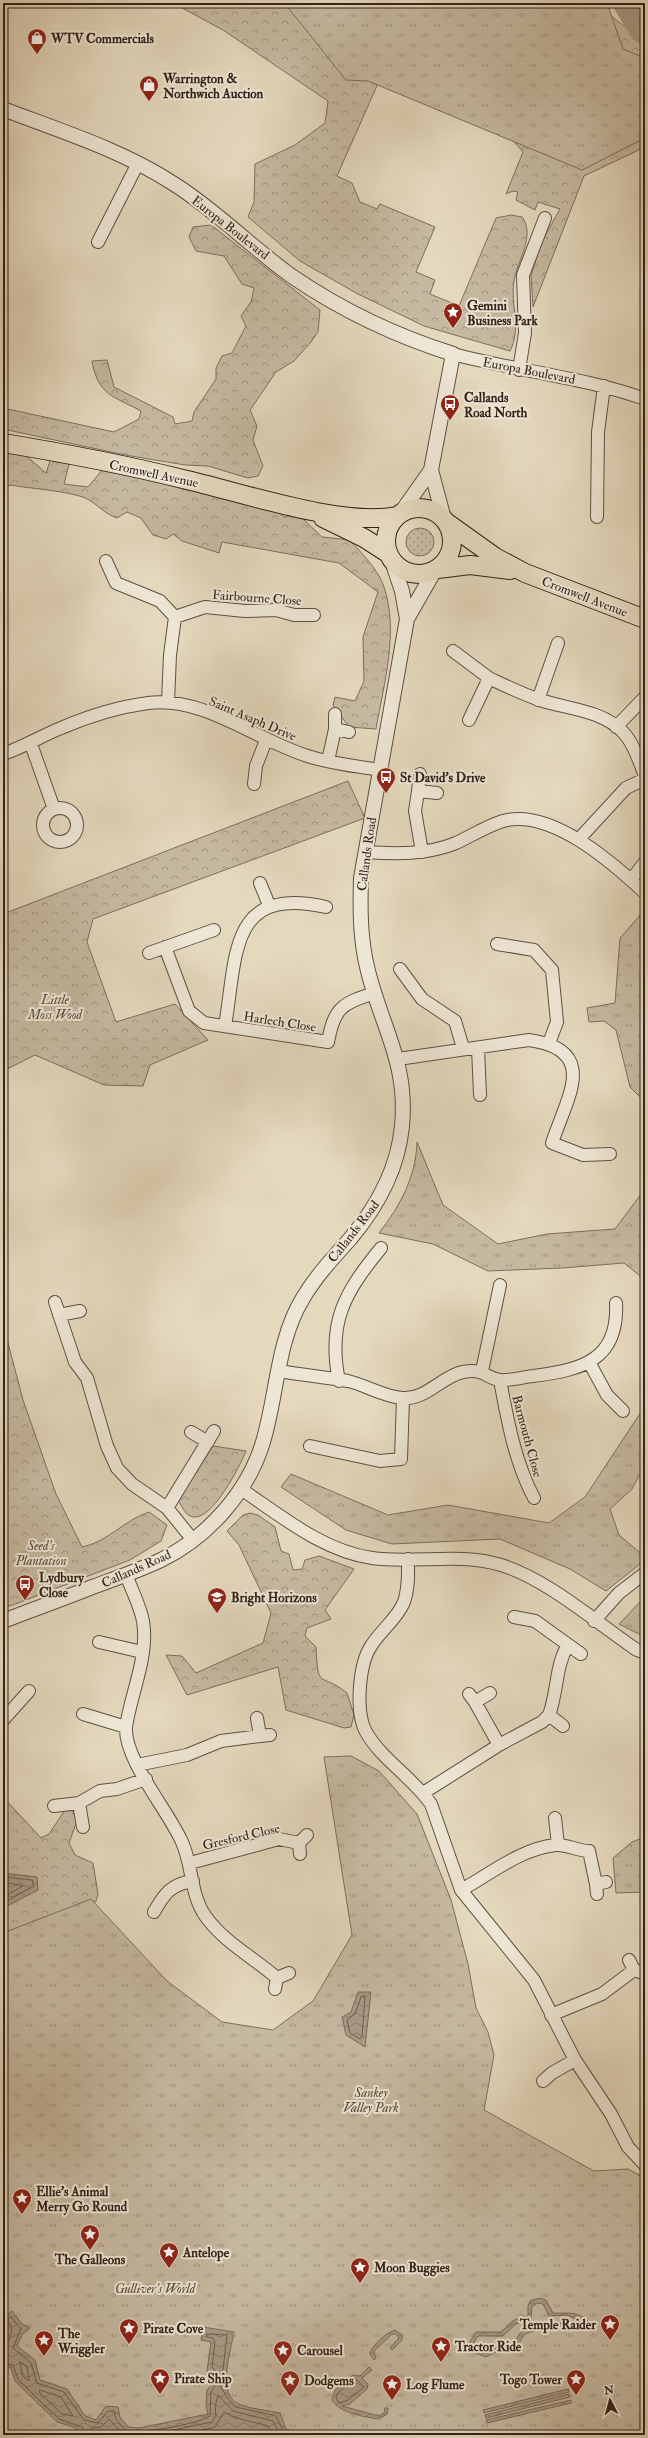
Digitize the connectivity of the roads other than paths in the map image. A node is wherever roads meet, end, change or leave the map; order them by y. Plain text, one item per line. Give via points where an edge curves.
1 (3, 109) edge
2 (138, 163) junction
3 (545, 218) dead end
4 (98, 242) dead end
5 (453, 354) junction
6 (519, 370) junction
7 (604, 386) junction
8 (645, 400) edge
9 (3, 443) edge
10 (431, 470) junction
11 (304, 509) junction
12 (398, 515) junction
13 (597, 517) dead end
14 (445, 520) junction
15 (390, 556) junction
16 (106, 561) dead end
17 (436, 569) junction
18 (525, 573) junction
19 (314, 614) dead end
20 (175, 617) junction
21 (407, 619) junction
22 (645, 619) edge
23 (558, 643) dead end
24 (453, 651) dead end
25 (489, 678) junction
26 (645, 697) edge
27 (538, 700) junction
28 (168, 702) junction
29 (335, 714) dead end
30 (469, 720) dead end
31 (616, 727) junction
32 (335, 729) junction
33 (349, 732) dead end
34 (266, 740) junction
35 (31, 744) junction
36 (3, 754) edge
37 (328, 761) junction
38 (380, 770) junction
39 (420, 774) dead end
40 (645, 777) edge
41 (254, 784) dead end
42 (418, 791) junction
43 (437, 793) dead end
44 (54, 809) dead end
45 (579, 839) junction
46 (366, 852) junction
47 (422, 852) junction
48 (645, 862) edge
49 (631, 880) junction
50 (260, 883) dead end
51 (645, 893) edge
52 (268, 905) junction
53 (326, 907) dead end
54 (214, 930) dead end
55 (497, 944) dead end
56 (165, 948) junction
57 (149, 953) dead end
58 (400, 969) dead end
59 (375, 993) junction
60 (225, 1026) junction
61 (549, 1043) junction
62 (463, 1048) junction
63 (478, 1048) junction
64 (398, 1059) junction
65 (480, 1095) dead end
66 (610, 1154) dead end
67 (381, 1248) dead end
68 (500, 1284) dead end
69 (55, 1302) dead end
70 (616, 1304) dead end
71 (80, 1311) dead end
72 (60, 1315) junction
73 (589, 1362) junction
74 (279, 1371) junction
75 (482, 1371) junction
76 (500, 1380) junction
77 (339, 1381) junction
78 (404, 1398) junction
79 (623, 1411) dead end
80 (214, 1431) dead end
81 (191, 1432) dead end
82 (208, 1442) junction
83 (310, 1446) dead end
84 (242, 1489) junction
85 (534, 1498) dead end
86 (167, 1508) junction
87 (193, 1540) junction
88 (408, 1559) junction
89 (645, 1573) edge
90 (126, 1574) junction
91 (514, 1617) dead end
92 (3, 1621) edge
93 (594, 1621) junction
94 (99, 1642) dead end
95 (568, 1645) junction
96 (142, 1652) junction
97 (645, 1653) edge
98 (581, 1654) dead end
99 (29, 1691) dead end
100 (490, 1693) dead end
101 (5, 1714) edge
102 (83, 1714) dead end
103 (549, 1715) junction
104 (258, 1718) dead end
105 (563, 1726) dead end
106 (126, 1727) junction
107 (499, 1745) junction
108 (137, 1765) junction
109 (146, 1779) junction
110 (423, 1793) junction
111 (79, 1803) junction
112 (54, 1806) dead end
113 (555, 1818) dead end
114 (83, 1827) dead end
115 (302, 1844) dead end
116 (558, 1845) junction
117 (190, 1863) junction
118 (193, 1882) junction
119 (600, 1886) dead end
120 (461, 1890) junction
121 (154, 1912) dead end
122 (635, 1968) dead end
123 (289, 1973) dead end
124 (551, 2015) junction
125 (575, 2060) junction
126 (543, 2081) dead end
127 (645, 2165) edge

1 - 2 street, Europa Boulevard via 101,146
2 - 4 street
2 - 5 street, Europa Boulevard via 187,193 316,292 380,327
3 - 6 street via 523,275 525,333
5 - 6 street, Europa Boulevard
5 - 10 street
6 - 7 street, Europa Boulevard
7 - 8 street, Europa Boulevard
7 - 13 street via 598,432
9 - 11 main road, Cromwell Avenue via 185,479
10 - 12 street
10 - 14 street
11 - 12 main road, Cromwell Avenue via 368,520
11 - 15 main road, Cromwell Avenue via 364,538
12 - 14 main road via 418,508 432,511
12 - 15 main road via 387,534
14 - 17 main road via 453,542 446,562
14 - 18 main road, Cromwell Avenue via 495,557
15 - 17 main road via 397,566 415,574
15 - 21 street, Callands Road via 402,591
16 - 20 street via 116,583 160,601
17 - 18 main road, Cromwell Avenue via 470,565
17 - 21 street, Callands Road
18 - 22 main road, Cromwell Avenue
19 - 20 street, Fairbourne Close via 294,615 276,610 245,611 205,607
20 - 28 street
21 - 38 street, Callands Road
23 - 27 street
24 - 25 street
25 - 27 street
25 - 30 street
26 - 31 street
27 - 31 street via 587,712
28 - 34 street, Saint Asaph Drive via 221,718
28 - 35 street, Saint Asaph Drive via 118,708 88,717 59,728
29 - 32 street
31 - 40 street via 623,732 636,753
32 - 33 street
32 - 37 street
34 - 37 street, Saint Asaph Drive
34 - 41 street via 250,765
35 - 36 street, Saint Asaph Drive
35 - 44 street
37 - 38 street, Saint Asaph Drive
38 - 46 street, Callands Road
39 - 42 street
40 - 45 street via 626,788
42 - 43 street
42 - 47 street via 415,811
45 - 47 street via 546,824 526,820 504,821 454,844
45 - 49 street
46 - 47 street
46 - 59 street, Callands Road via 361,878 362,937
48 - 49 street
49 - 51 street
50 - 52 street
52 - 53 street, Harlech Close via 285,901
52 - 60 street, Harlech Close via 251,919 240,939
54 - 56 street
55 - 61 street via 534,950 552,970 557,1022
56 - 57 street
56 - 60 street, Harlech Close via 189,1011 204,1023
58 - 62 street via 422,999 454,1021
59 - 60 street, Harlech Close via 347,1003 339,1009 331,1025 328,1042
59 - 64 street, Callands Road
61 - 63 street via 529,1040
61 - 66 street via 564,1054 573,1068 574,1085 552,1143 583,1155
62 - 63 street
62 - 64 street
63 - 65 street
64 - 74 street, Callands Road via 402,1088 402,1126 399,1146 386,1184 364,1222 302,1298 292,1321
67 - 77 street via 357,1277 344,1298 334,1340 334,1360
68 - 75 street
69 - 72 street
70 - 73 street, Barmouth Close via 617,1323 611,1343
71 - 72 street
72 - 86 street via 76,1362 87,1378 107,1446 117,1468 132,1484
73 - 76 street, Barmouth Close via 541,1375
73 - 79 street via 607,1395
74 - 77 street
74 - 84 street, Callands Road via 264,1442
75 - 76 street
75 - 78 street via 462,1372 426,1393
76 - 85 street, Barmouth Close via 506,1415 526,1484
77 - 78 street via 348,1381
78 - 83 street via 401,1459 380,1461
80 - 82 street
81 - 82 street
82 - 86 street
84 - 87 street, Callands Road via 222,1514
84 - 88 street via 307,1532 337,1548 371,1558
86 - 87 street
87 - 90 street, Callands Road via 162,1559
88 - 93 street via 467,1558 501,1565 537,1580
88 - 110 street via 408,1585 403,1602 370,1648 364,1661 360,1704 365,1730 372,1742
89 - 93 street via 619,1593
90 - 92 street, Callands Road
90 - 96 street, Gresford Close via 143,1619
91 - 95 street via 535,1621
93 - 97 street
94 - 96 street
95 - 98 street
95 - 103 street via 560,1657 557,1689
96 - 106 street, Gresford Close via 139,1676
99 - 101 street
100 - 107 street via 472,1698
102 - 106 street
103 - 105 street
103 - 107 street via 542,1722
104 - 108 street via 265,1735 221,1741 188,1755
106 - 108 street, Gresford Close via 127,1744
107 - 110 street
108 - 109 street, Gresford Close
109 - 111 street via 118,1789 100,1791
109 - 117 street, Gresford Close via 182,1841
110 - 120 street via 437,1818
111 - 112 street
111 - 114 street
113 - 116 street
115 - 117 street, Gresford Close via 279,1839
116 - 119 street via 589,1851
116 - 120 street via 544,1846 524,1854
117 - 118 street, Gresford Close
118 - 121 street via 174,1886
118 - 123 street, Gresford Close via 200,1907 216,1930 276,1984
120 - 124 street via 534,1980
122 - 124 street via 602,1994
124 - 125 street
125 - 126 street
125 - 127 street via 611,2114 628,2147

